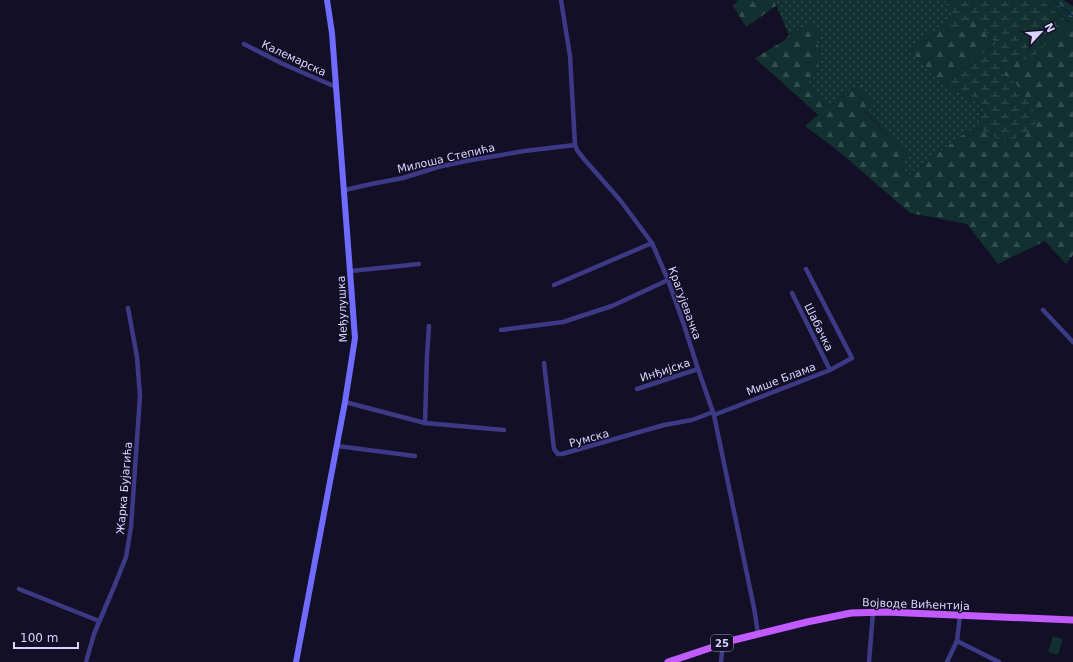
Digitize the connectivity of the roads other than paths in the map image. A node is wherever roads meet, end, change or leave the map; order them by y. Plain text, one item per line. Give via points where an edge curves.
1 (327, 0) edge
2 (561, 0) edge
3 (244, 44) dead end
4 (336, 87) junction
5 (575, 144) junction
6 (345, 190) junction
7 (652, 243) junction
8 (420, 264) dead end
9 (806, 269) dead end
10 (351, 271) junction
11 (668, 280) junction
12 (554, 285) dead end
13 (792, 292) dead end
14 (128, 308) dead end
15 (1043, 310) dead end
16 (429, 326) dead end
17 (502, 330) dead end
18 (1073, 342) edge
19 (544, 363) dead end
20 (698, 369) junction
21 (830, 370) junction
22 (637, 389) dead end
23 (345, 402) junction
24 (714, 413) junction
25 (425, 423) junction
26 (504, 430) dead end
27 (337, 446) junction
28 (415, 456) dead end
29 (19, 589) dead end
30 (873, 612) junction
31 (960, 616) junction
32 (1073, 620) edge
33 (99, 621) junction
34 (758, 634) junction
35 (957, 641) junction
36 (723, 643) junction
37 (86, 662) edge
38 (296, 662) edge
39 (668, 662) edge
40 (721, 662) edge
41 (870, 662) edge
42 (947, 662) edge
43 (999, 662) edge

1 - 4 street, Међулушка
2 - 5 street, Крагујевачка via 570,56
3 - 4 street, Калемарска
4 - 6 street, Међулушка
5 - 6 street, Милоша Степића via 466,161
5 - 7 street, Крагујевачка via 580,154 620,200
6 - 10 street, Међулушка
7 - 11 street, Крагујевачка
7 - 12 street
8 - 10 street
9 - 21 street, Мише Блама via 852,358
10 - 23 street, Међулушка via 355,338
11 - 17 street via 612,306 562,322
11 - 20 street, Крагујевачка
13 - 21 street, Шабачка
14 - 33 street, Жарка Бујагића via 137,357 140,396 131,527 126,557
15 - 18 street
16 - 25 street
19 - 24 street, Румска via 554,449 558,454
20 - 22 street, Инђијска
20 - 24 street, Крагујевачка
21 - 24 street, Мише Блама
23 - 25 street
23 - 27 street, Међулушка
24 - 34 street, Крагујевачка
25 - 26 street
27 - 28 street
27 - 38 street, Међулушка
29 - 33 street
30 - 31 main road, Војводе Вићентија / 25
30 - 34 main road, Војводе Вићентија / 25 via 845,614
30 - 41 street
31 - 32 main road, Војводе Вићентија / 25
31 - 35 street
33 - 37 street, Жарка Бујагића
34 - 36 main road, Војводе Вићентија / 25
35 - 42 street
35 - 43 street
36 - 39 main road, Војводе Вићентија / 25
36 - 40 street

